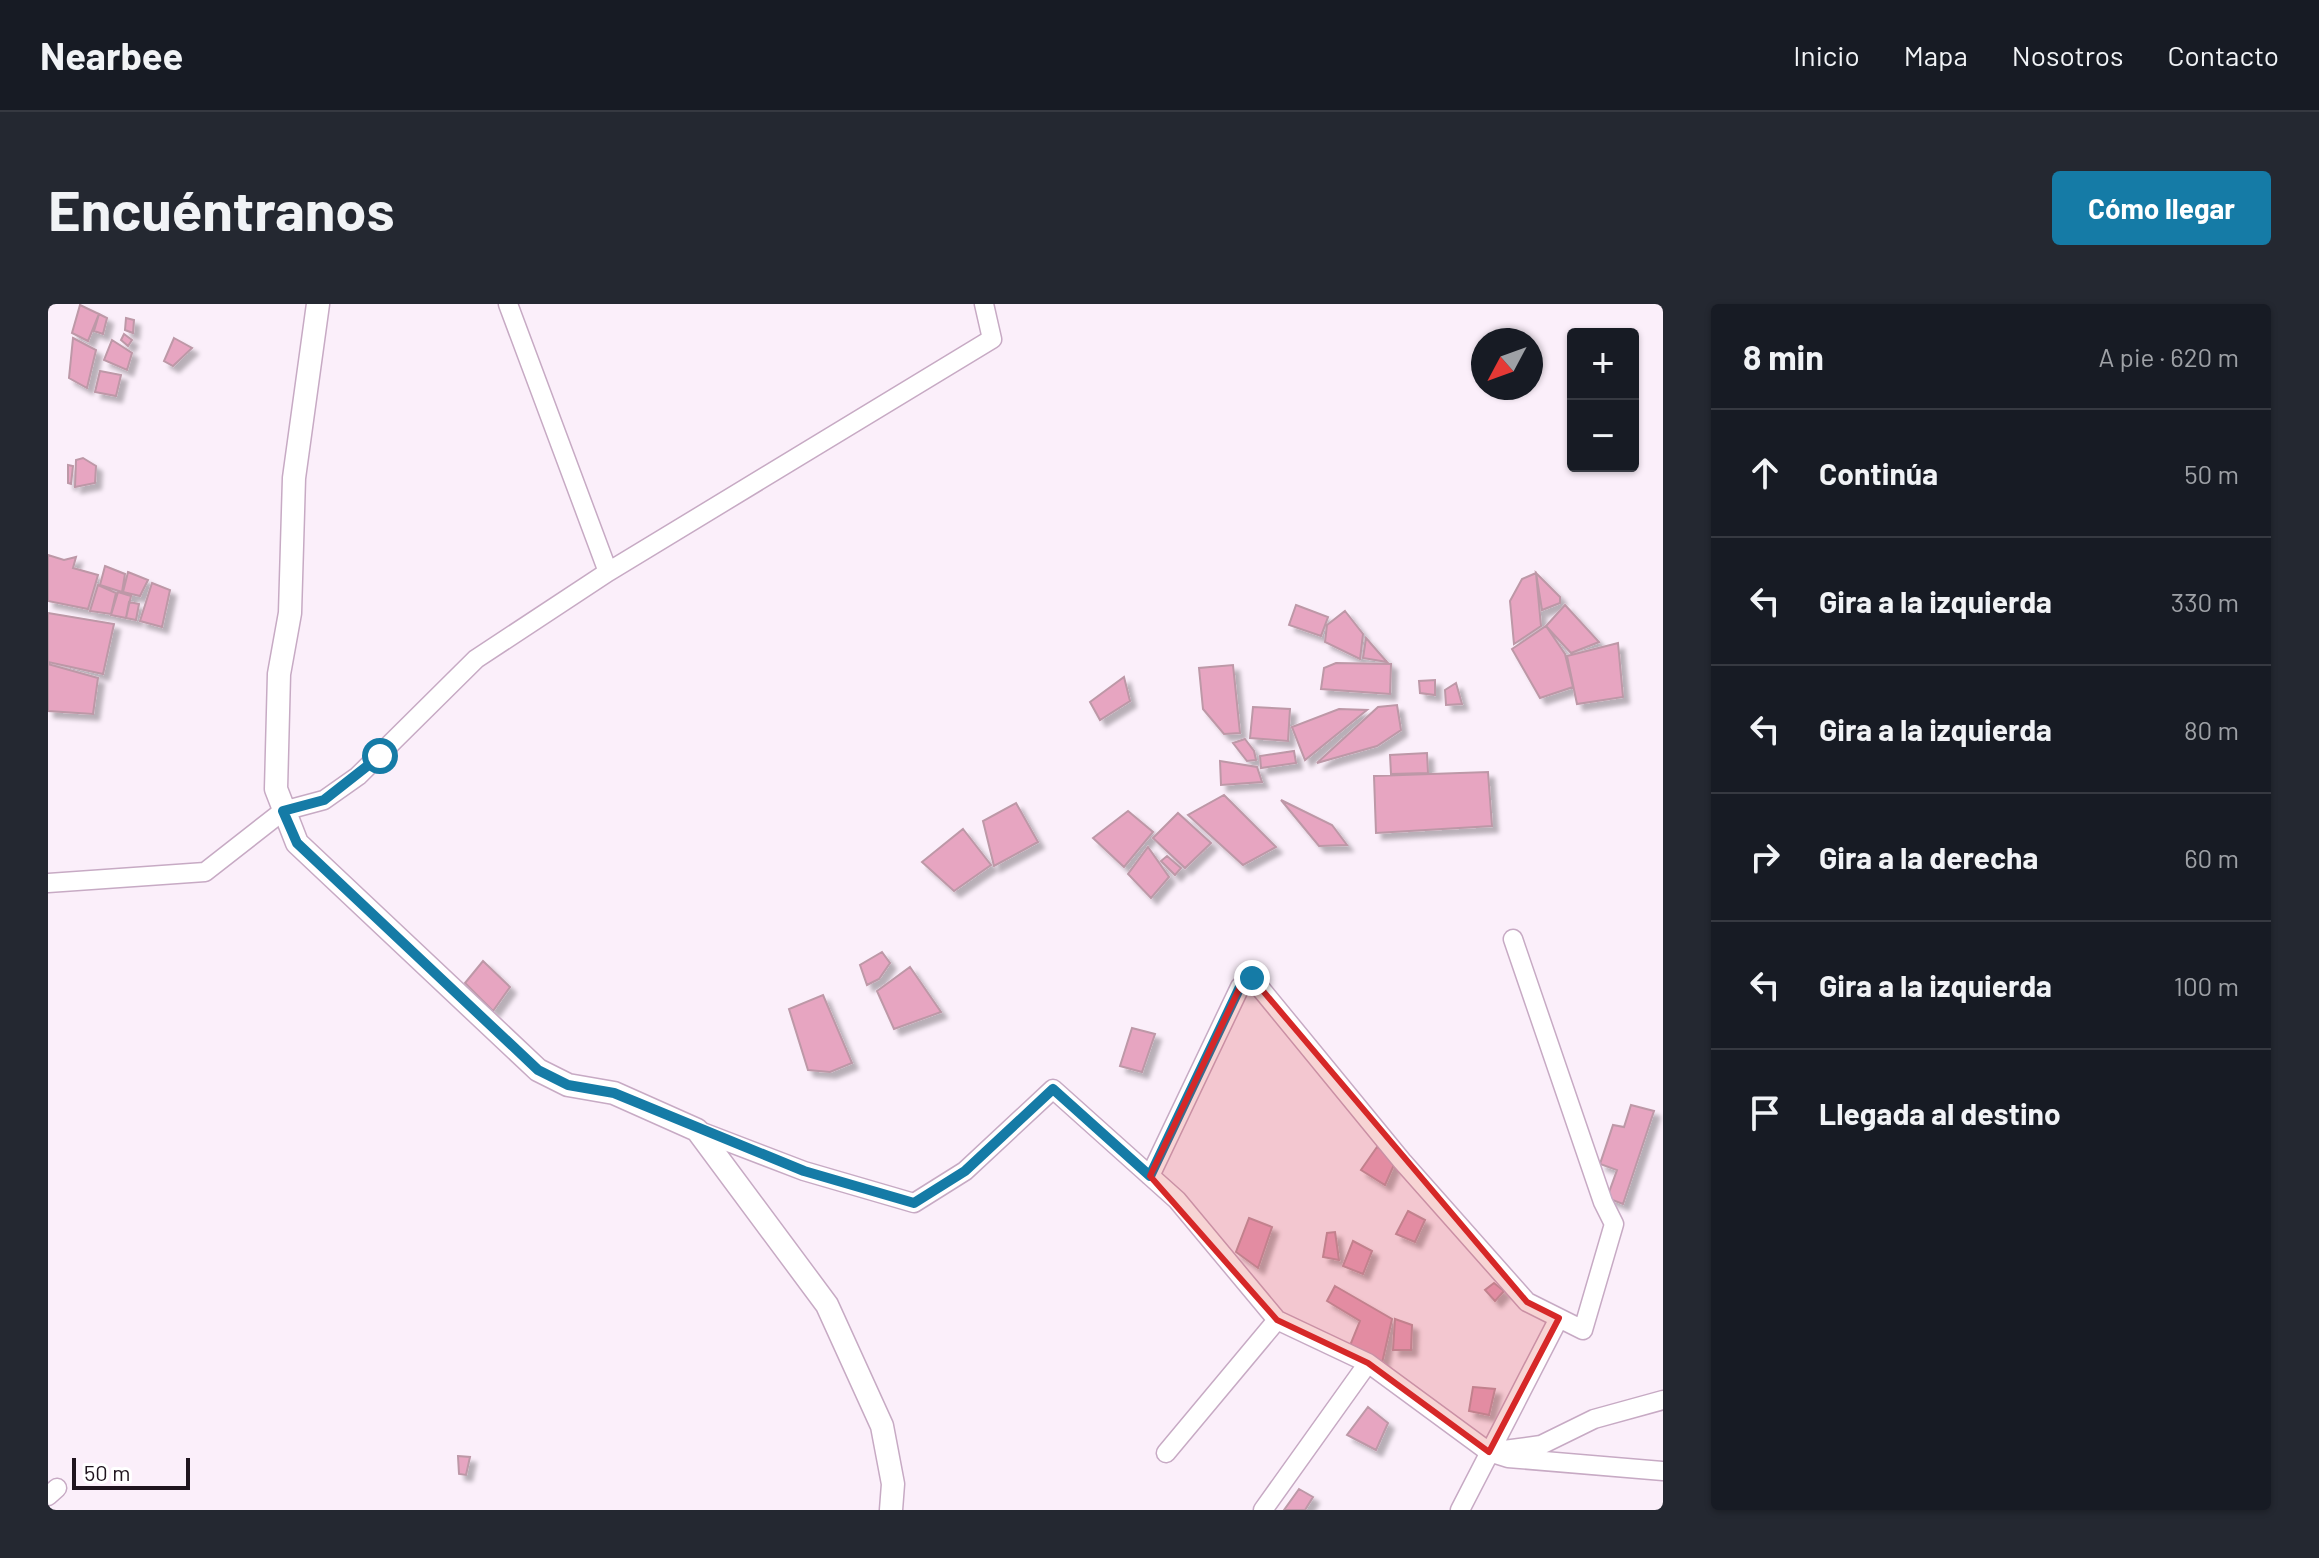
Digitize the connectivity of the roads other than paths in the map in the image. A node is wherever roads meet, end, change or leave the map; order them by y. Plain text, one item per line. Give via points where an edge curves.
1 (318, 304) edge
2 (508, 304) edge
3 (984, 304) edge
4 (608, 572) junction
5 (283, 811) junction
6 (48, 883) edge
7 (1513, 939) dead end
8 (697, 1130) junction
9 (1150, 1176) junction
10 (1559, 1318) junction
11 (1277, 1320) junction
12 (1368, 1363) junction
13 (1663, 1400) edge
14 (1489, 1452) junction
15 (1166, 1453) dead end
16 (1663, 1471) edge
17 (891, 1510) edge
18 (1263, 1510) edge
19 (1460, 1510) edge

1 - 5 street via 294,478 290,613 279,674 276,789
2 - 4 street
3 - 4 street via 992,339
4 - 5 street via 476,659 358,776 324,800
5 - 6 street via 205,872
5 - 8 street via 297,843 538,1070 568,1085 614,1093
7 - 10 street via 1614,1224 1583,1330
8 - 9 street via 804,1171 914,1203 965,1171 1053,1089
8 - 17 street via 827,1305 882,1426 893,1484
9 - 10 street via 1240,987 1252,978 1402,1161 1527,1302
9 - 11 street via 1177,1200
10 - 14 street
11 - 12 street
11 - 15 street
12 - 14 street
12 - 18 street
13 - 14 street via 1594,1419 1541,1445
14 - 16 street
14 - 19 street

